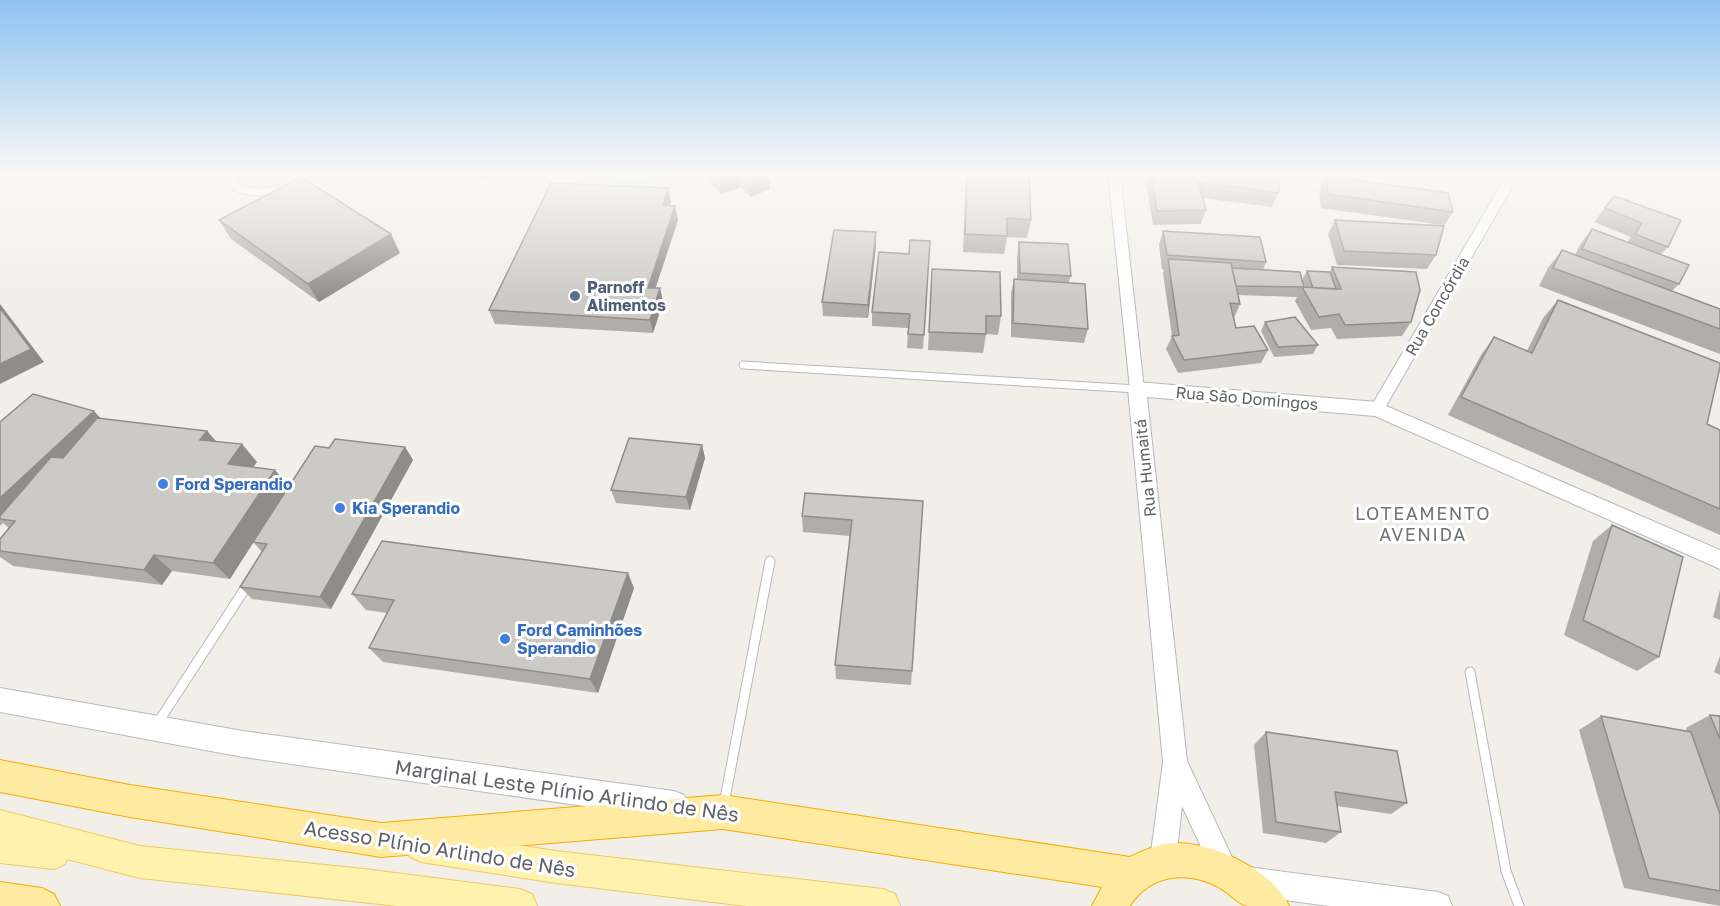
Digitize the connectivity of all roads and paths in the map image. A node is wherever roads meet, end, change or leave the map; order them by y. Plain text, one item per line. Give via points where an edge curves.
1 (1119, 215) edge
2 (1489, 215) edge
3 (743, 365) dead end
4 (1137, 389) junction
5 (1377, 409) junction
6 (1720, 560) edge
7 (770, 561) dead end
8 (248, 584) edge
9 (1470, 672) dead end
10 (7, 701) edge
11 (155, 728) junction
12 (1175, 762) junction
13 (0, 776) edge
14 (723, 812) junction
15 (0, 826) edge
16 (381, 840) junction
17 (0, 847) edge
18 (140, 862) junction
19 (1149, 867) junction
20 (1234, 875) junction
21 (0, 900) edge
22 (42, 906) edge
23 (520, 906) edge
24 (883, 906) edge
25 (1110, 906) edge
26 (1271, 906) edge
27 (1438, 906) edge
28 (1519, 906) edge

1 - 4 street, Rua Humaitá
2 - 5 street, Rua Concórdia
3 - 4 lane, Rua São Domingos
4 - 5 street, Rua São Domingos
4 - 12 street, Rua Humaitá
5 - 6 street, Rua São Domingos
7 - 14 lane
8 - 11 lane
9 - 28 lane via 1506,871
10 - 11 main road, Marginal Leste Plínio Arlindo de Nês
11 - 14 main road, Marginal Leste Plínio Arlindo de Nês
12 - 19 street, Rua Humaitá
12 - 20 street, Rua Humaitá
13 - 16 highway, Acesso Plínio Arlindo de Nês via 130,801
14 - 16 highway
14 - 19 highway, Marginal Leste Plínio Arlindo de Nês
15 - 18 main road
16 - 24 main road, Acesso Plínio Arlindo de Nês via 556,867
17 - 18 main road
18 - 23 main road
19 - 20 highway, Marginal Leste Plínio Arlindo de Nês via 1187,860
19 - 25 highway via 1121,887
20 - 26 highway
20 - 27 main road
21 - 22 highway

